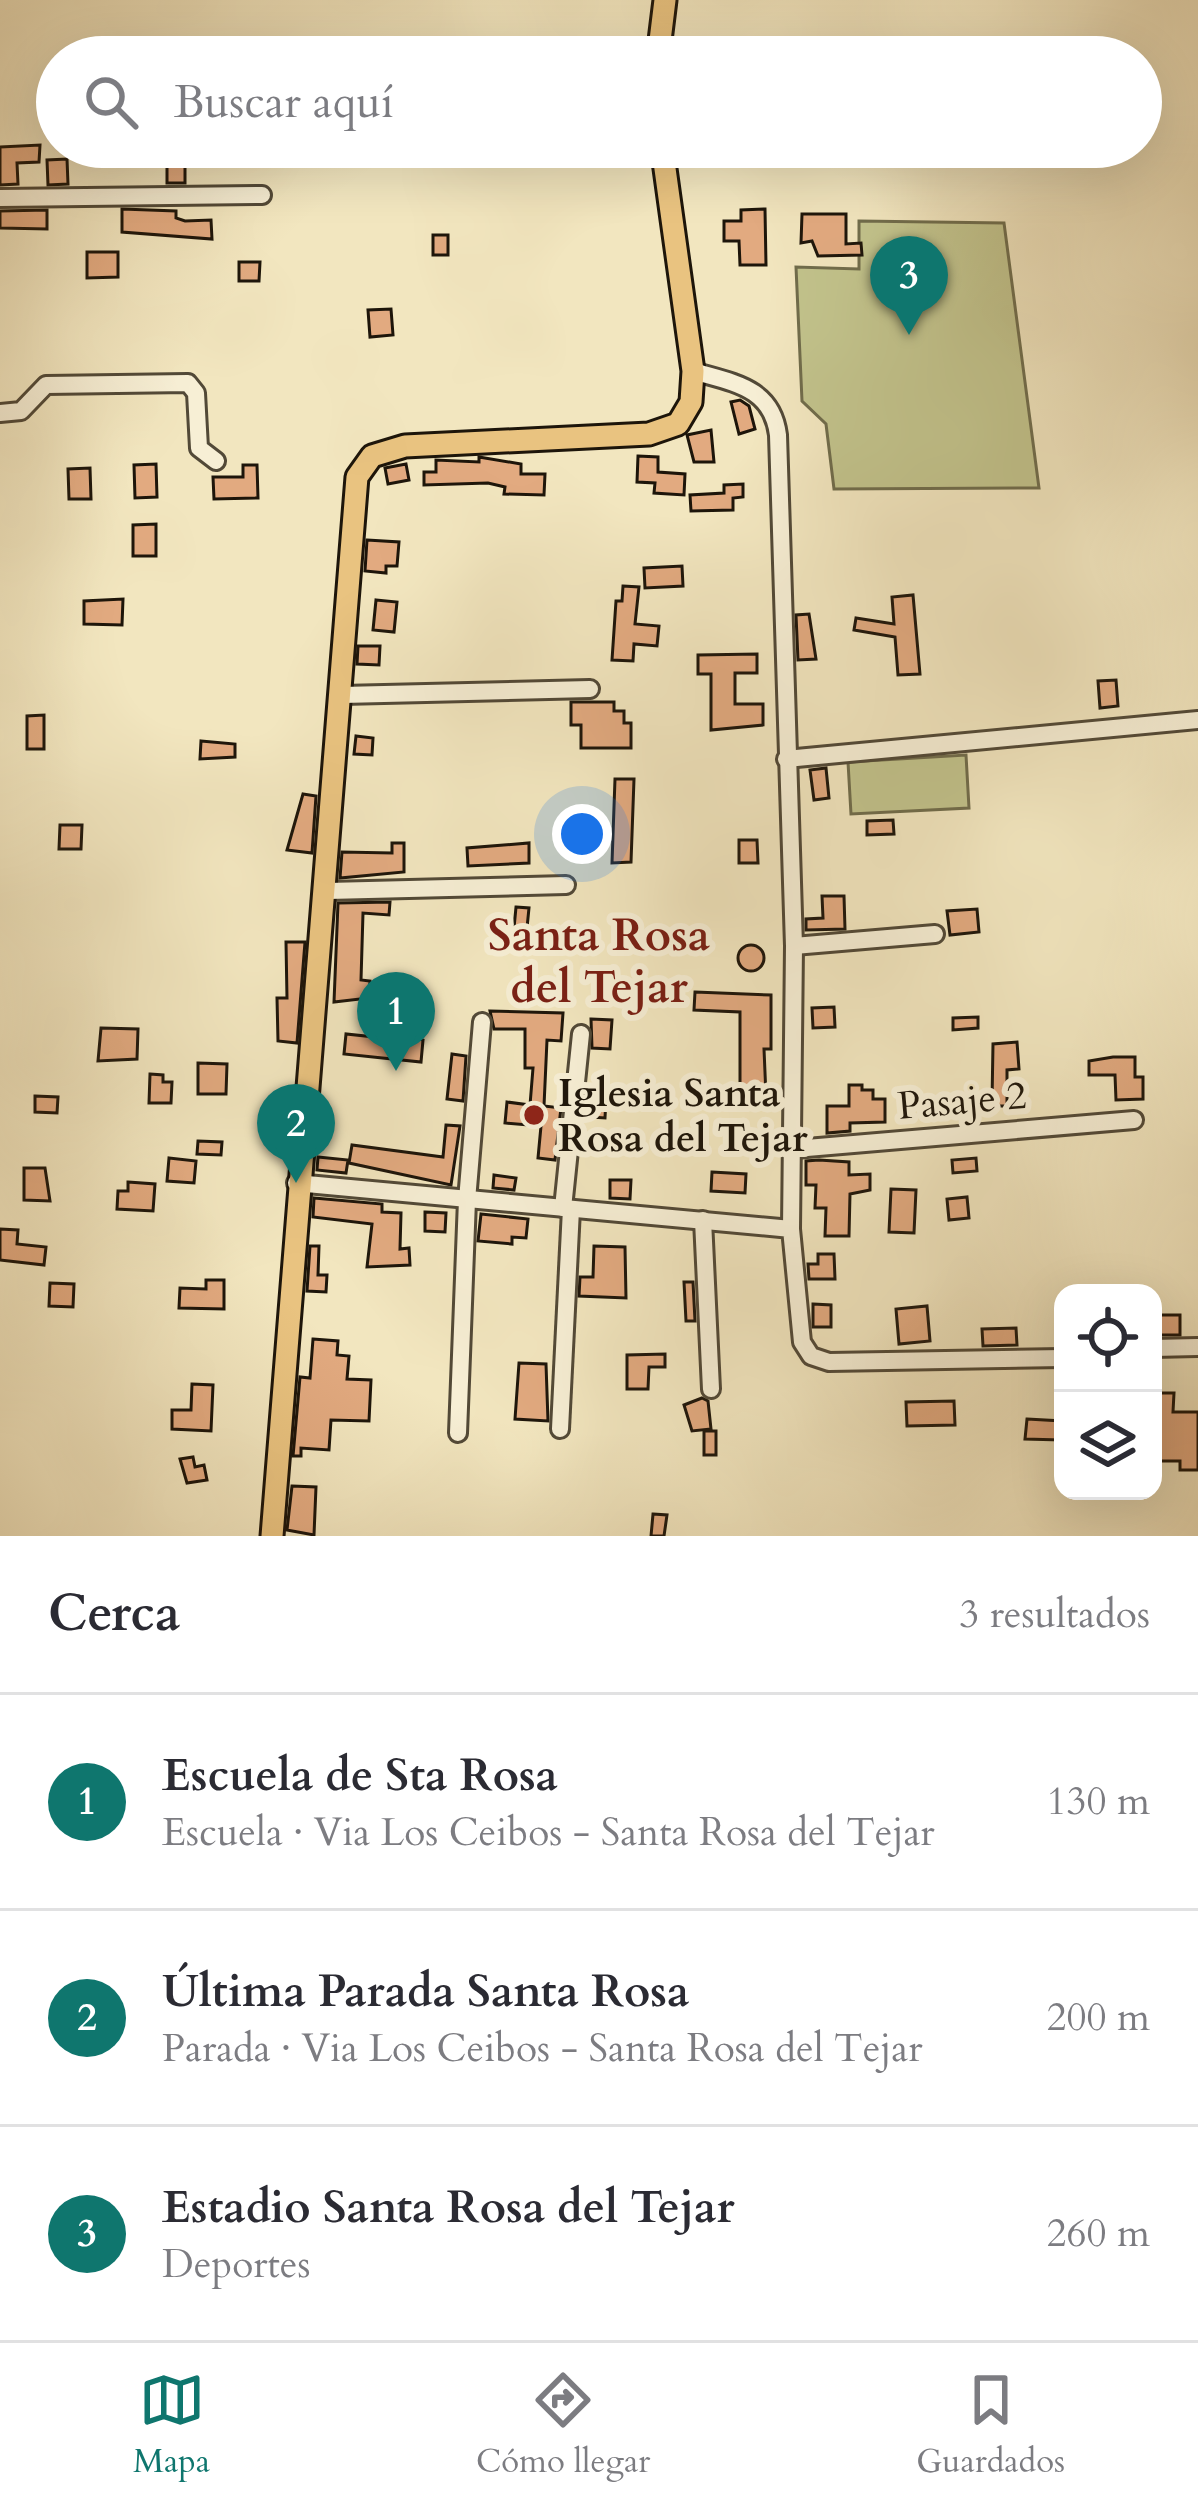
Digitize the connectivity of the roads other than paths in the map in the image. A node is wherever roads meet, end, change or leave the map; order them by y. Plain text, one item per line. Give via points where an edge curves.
1 (665, 0) edge
2 (661, 36) edge
3 (665, 168) edge
4 (262, 195) dead end
5 (0, 198) edge
6 (693, 371) junction
7 (0, 413) edge
8 (216, 461) dead end
9 (590, 689) dead end
10 (342, 695) junction
11 (1198, 720) edge
12 (786, 760) junction
13 (566, 885) dead end
14 (328, 892) junction
15 (935, 934) dead end
16 (794, 946) junction
17 (482, 1022) dead end
18 (581, 1034) dead end
19 (1134, 1120) dead end
20 (795, 1149) junction
21 (296, 1183) junction
22 (467, 1199) junction
23 (567, 1208) junction
24 (703, 1220) junction
25 (791, 1229) junction
26 (1198, 1347) edge
27 (1162, 1348) edge
28 (1054, 1358) edge
29 (711, 1390) dead end
30 (560, 1429) dead end
31 (458, 1433) dead end
32 (272, 1536) edge

1 - 2 main road
3 - 6 main road
4 - 5 street
6 - 10 main road via 686,414 668,430 405,446 363,464
6 - 12 street via 754,390 776,418
7 - 8 street via 21,411 46,386 188,383 196,393 199,448
9 - 10 street
10 - 14 main road
11 - 12 street
12 - 16 street
13 - 14 street
14 - 21 main road
15 - 16 street
16 - 20 street
17 - 22 street
18 - 23 street
19 - 20 street, Pasaje 2
20 - 25 street
21 - 22 street
21 - 32 main road
22 - 23 street
22 - 31 street
23 - 24 street
23 - 30 street
24 - 25 street
24 - 29 street
25 - 28 street via 802,1342 811,1356
26 - 27 street

